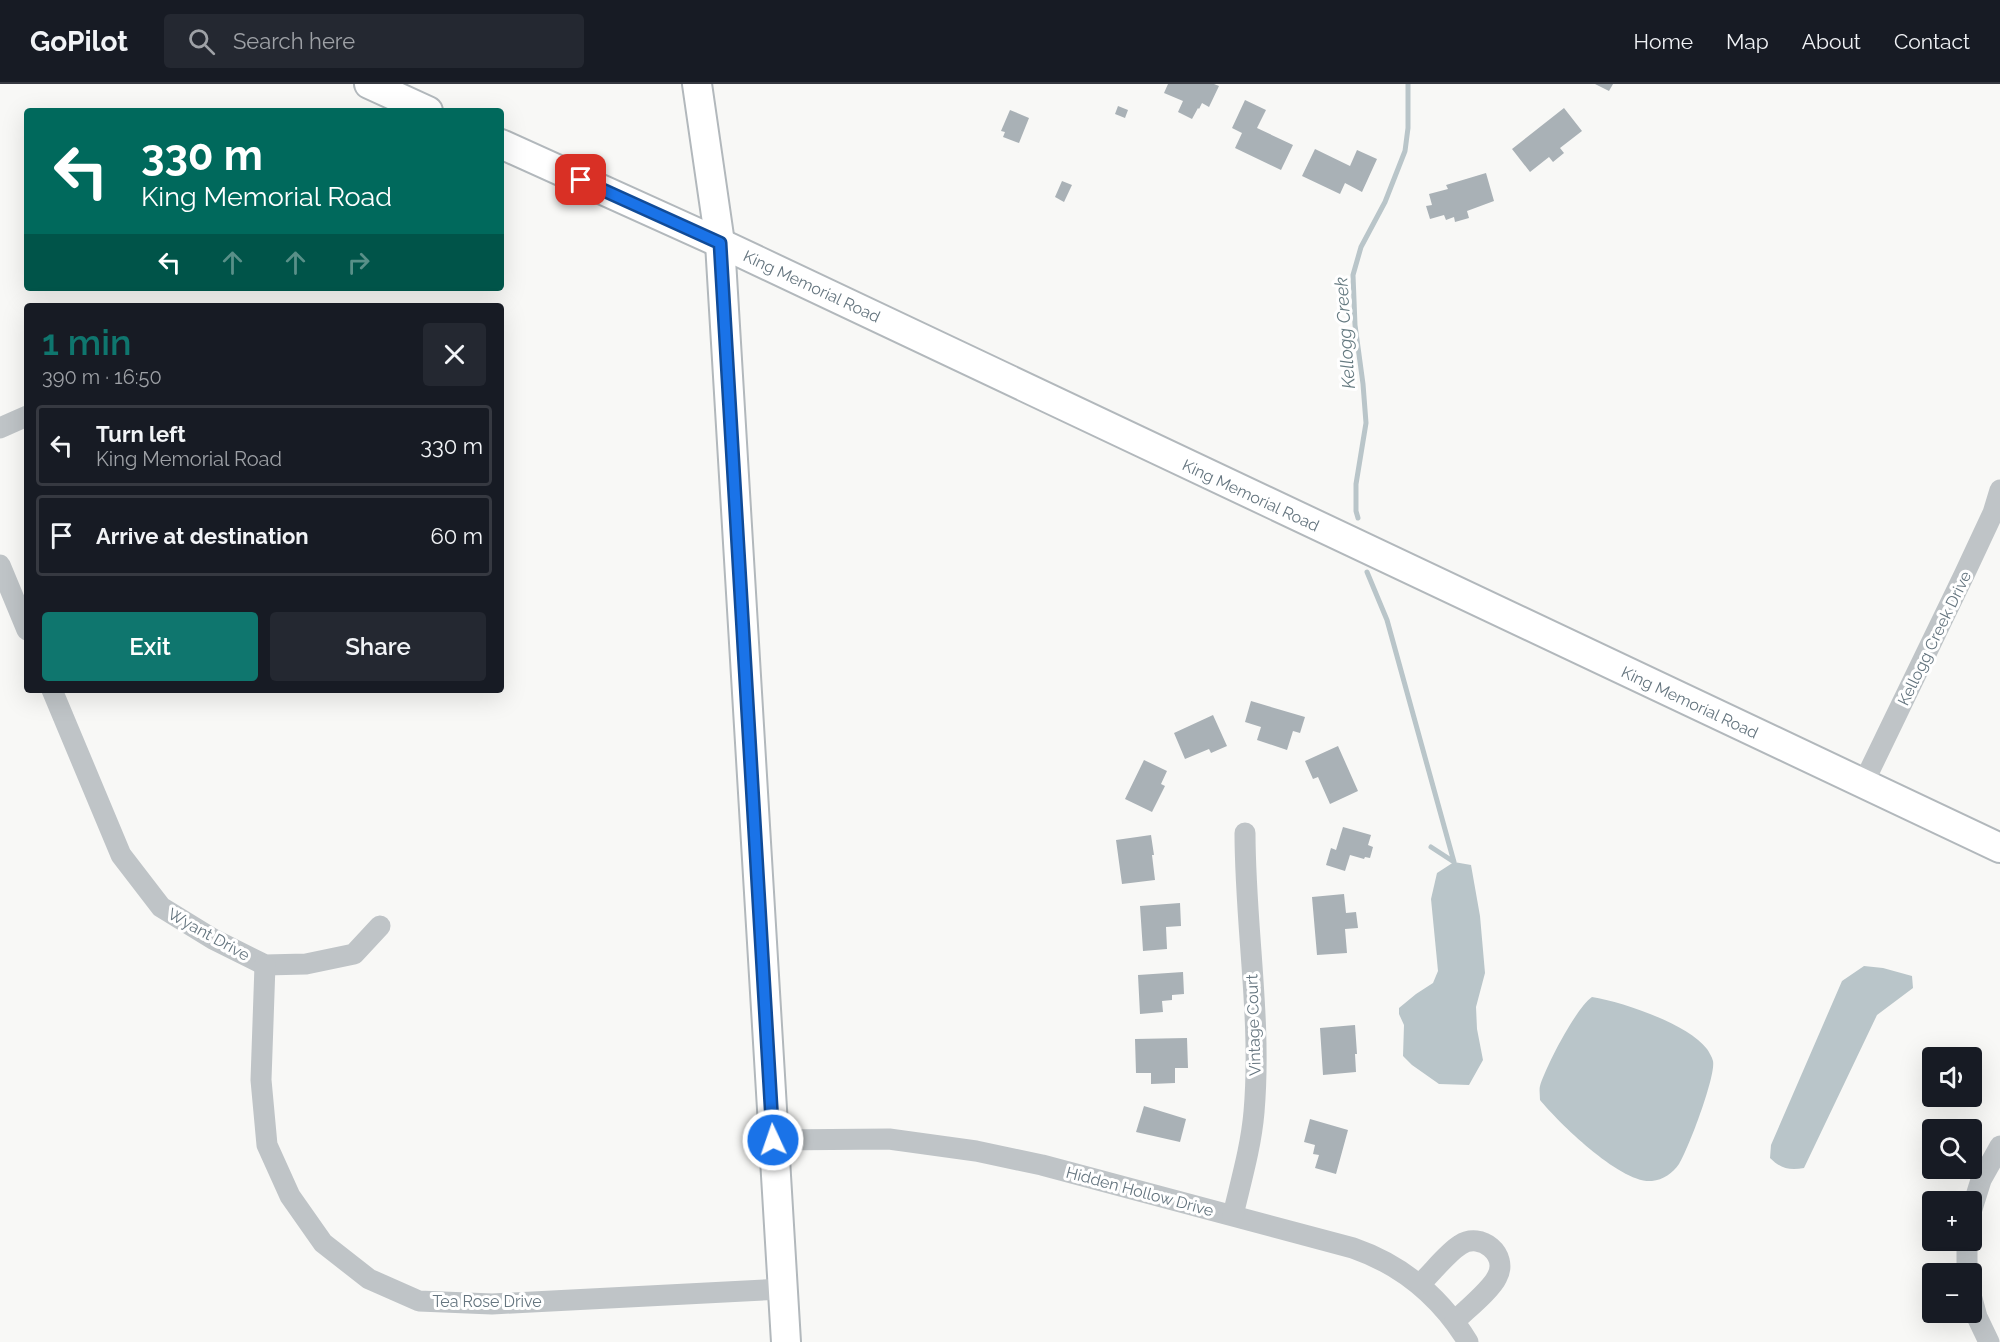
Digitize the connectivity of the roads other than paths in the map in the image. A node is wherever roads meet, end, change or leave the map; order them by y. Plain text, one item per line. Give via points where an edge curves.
1 (369, 84) edge
2 (697, 84) edge
3 (421, 108) edge
4 (504, 145) edge
5 (720, 243) junction
6 (24, 417) edge
7 (0, 428) edge
8 (2000, 490) edge
9 (0, 565) edge
10 (24, 623) edge
11 (53, 693) edge
12 (1863, 784) junction
13 (1245, 833) dead end
14 (2000, 848) edge
15 (380, 926) dead end
16 (266, 965) junction
17 (773, 1140) junction
18 (2000, 1146) edge
19 (1978, 1191) edge
20 (1233, 1215) junction
21 (1420, 1284) junction
22 (783, 1289) junction
23 (1455, 1321) junction
24 (1980, 1323) edge
25 (786, 1342) edge
26 (1468, 1342) edge
27 (1989, 1342) edge

1 - 3 street
2 - 5 street
4 - 5 street, King Memorial Road
5 - 12 street, King Memorial Road
5 - 17 street
6 - 7 street
8 - 12 street, Kellogg Creek Drive via 1993,513
9 - 10 street
11 - 16 street, Wyant Drive via 121,855 161,907
12 - 14 street, King Memorial Road
13 - 20 street, Vintage Court via 1256,1062 1254,1113
15 - 16 street, Wyant Drive via 354,954 306,964
16 - 22 street, Tea Rose Drive via 261,1080 267,1145 290,1196 323,1243 369,1279 419,1301 492,1304
17 - 20 street, Hidden Hollow Drive via 889,1139 976,1150
17 - 22 street
18 - 19 street
20 - 21 street, Hidden Hollow Drive via 1370,1253
21 - 23 street, Hidden Hollow Drive
21 - 23 street via 1461,1244 1475,1241 1492,1248 1500,1266 1497,1277
22 - 25 street
23 - 26 street, Hidden Hollow Drive
24 - 27 street

